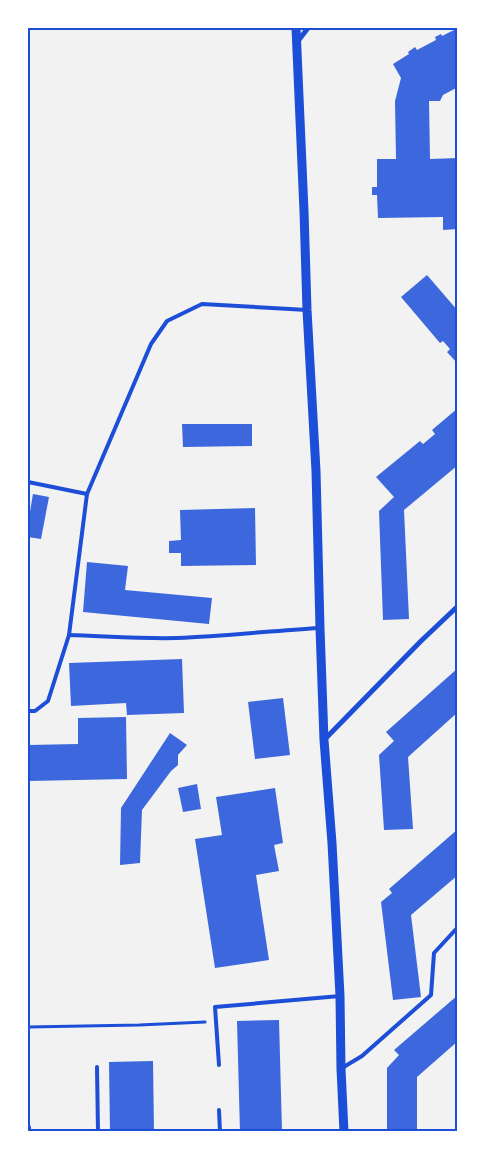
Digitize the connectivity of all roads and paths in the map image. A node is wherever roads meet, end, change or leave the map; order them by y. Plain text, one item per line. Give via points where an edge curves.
1 (296, 28) edge
2 (308, 28) edge
3 (297, 42) junction
4 (307, 310) junction
5 (28, 482) edge
6 (87, 494) junction
7 (458, 606) edge
8 (320, 628) junction
9 (69, 635) junction
10 (28, 711) edge
11 (324, 740) junction
12 (458, 927) edge
13 (340, 996) junction
14 (216, 1021) junction
15 (28, 1027) edge
16 (219, 1065) dead end
17 (97, 1067) dead end
18 (341, 1068) junction
19 (219, 1110) dead end
20 (98, 1132) edge
21 (220, 1132) edge
22 (344, 1132) edge

1 - 3 street
2 - 3 street
3 - 4 street
4 - 6 lane via 202,304 167,321 151,344
4 - 8 street
5 - 6 lane
6 - 9 lane
7 - 11 street
8 - 9 lane via 174,638
8 - 11 street
9 - 10 lane via 48,701 35,711
11 - 13 street
12 - 18 lane via 434,953 431,995 362,1056
13 - 14 lane via 215,1007
13 - 18 street
14 - 15 path
14 - 16 lane
17 - 20 lane
18 - 22 street
19 - 21 lane

